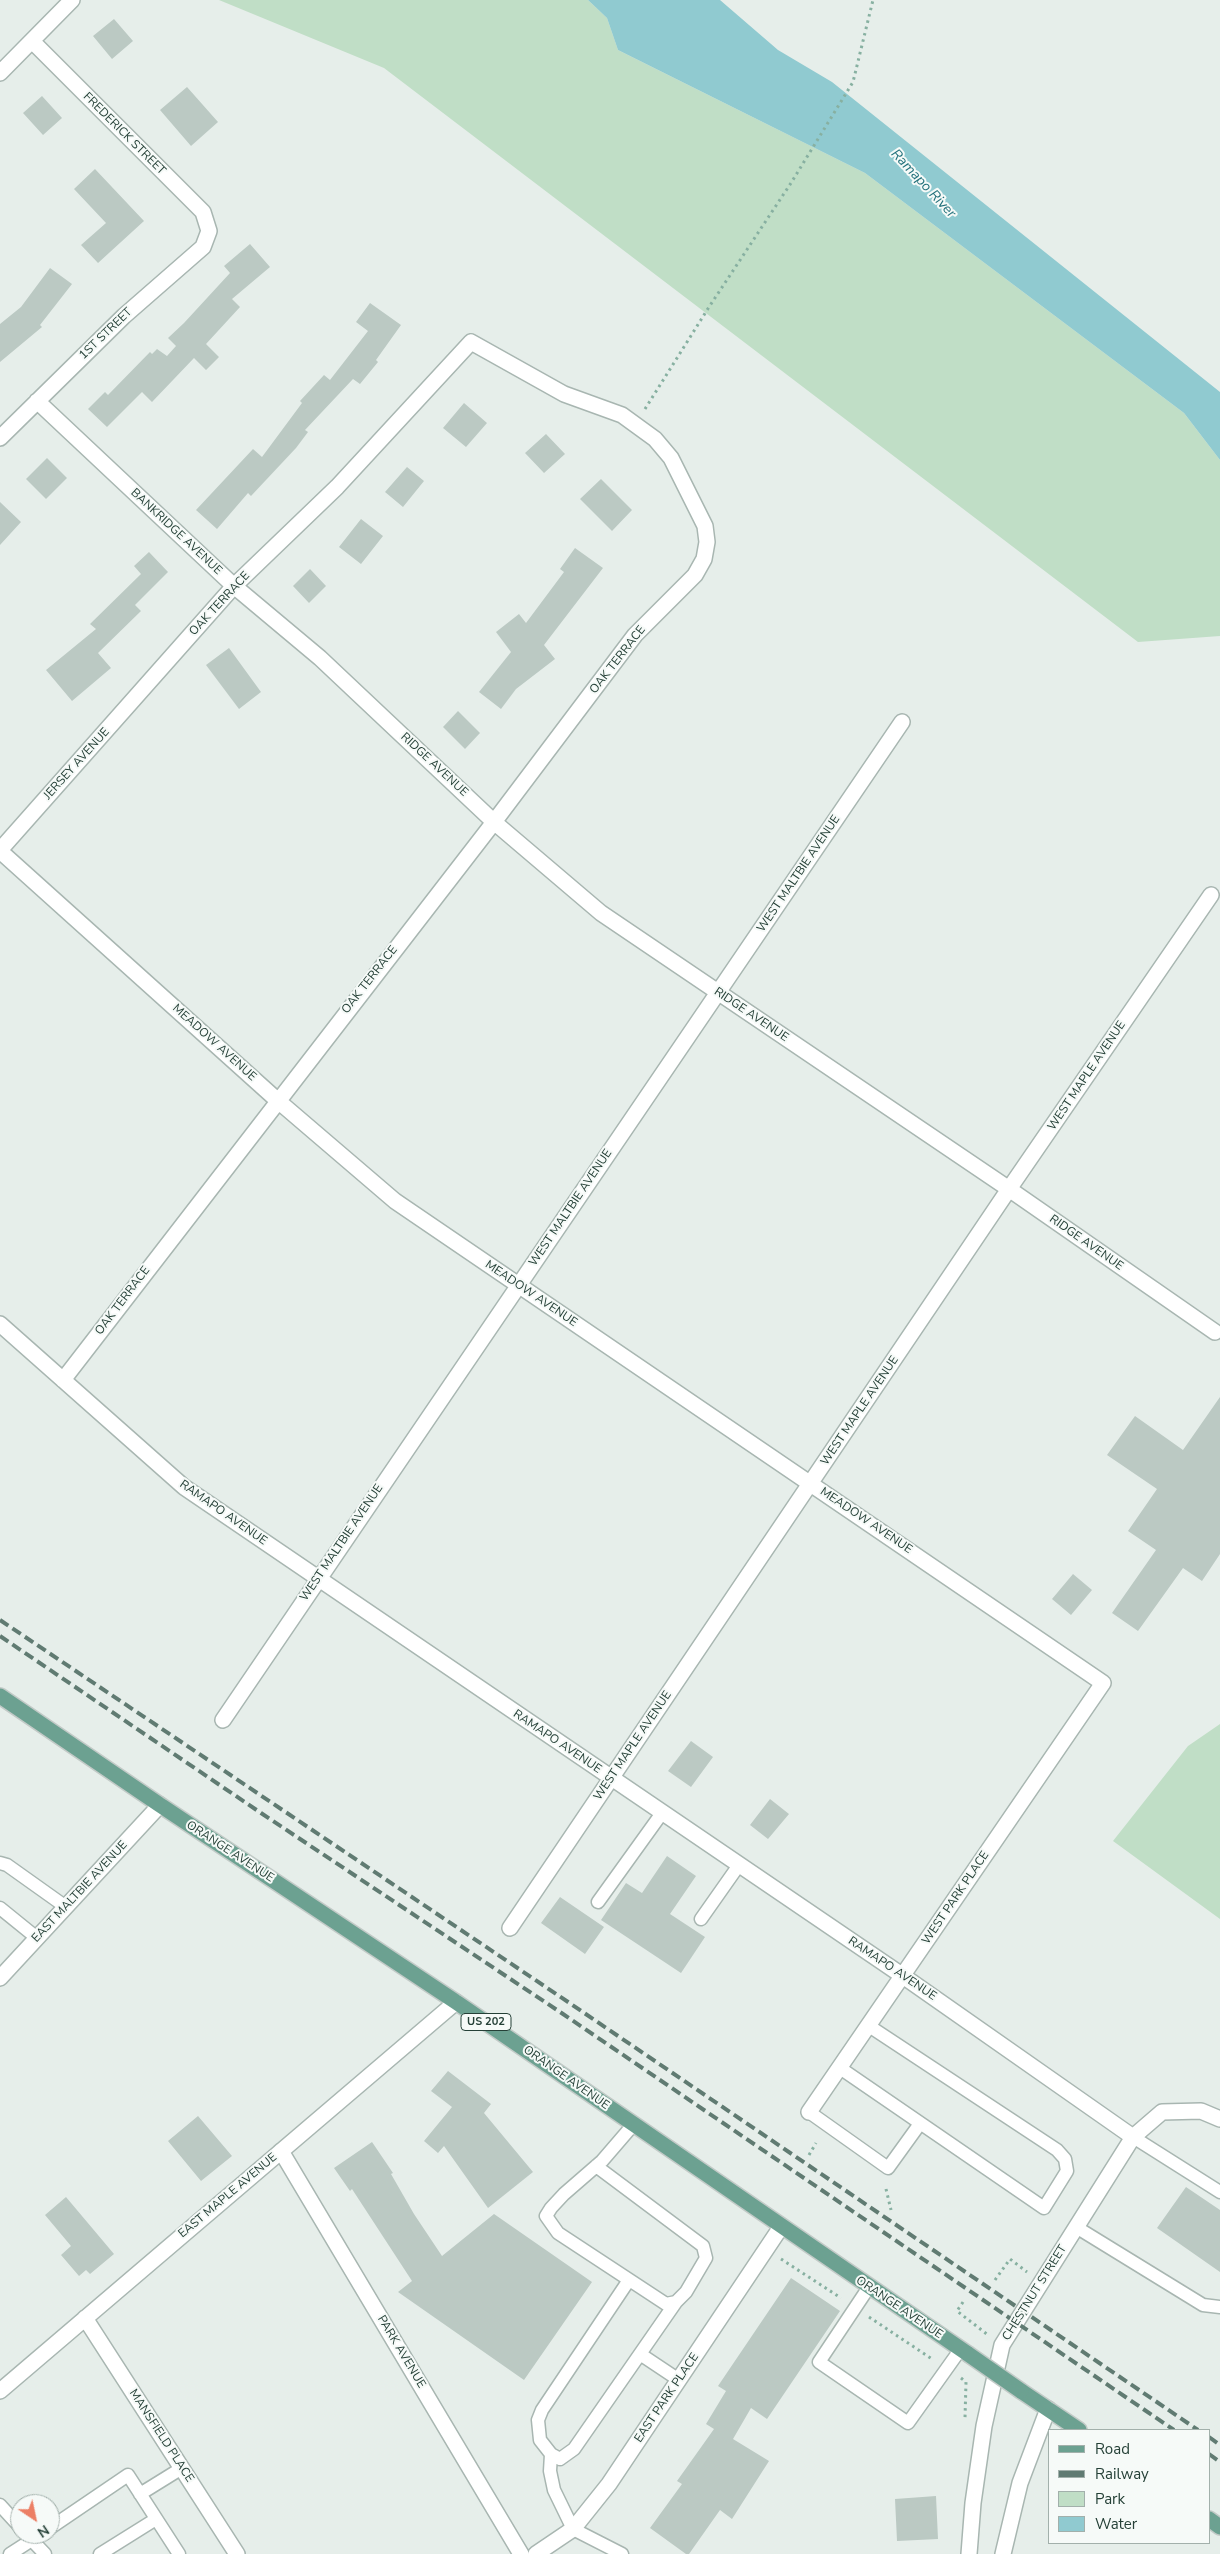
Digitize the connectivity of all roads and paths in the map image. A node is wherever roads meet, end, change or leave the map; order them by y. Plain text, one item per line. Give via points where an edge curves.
1 (72, 0) edge
2 (873, 0) edge
3 (32, 41) junction
4 (0, 73) edge
5 (209, 231) joint
6 (653, 397) dead end
7 (37, 401) junction
8 (0, 438) edge
9 (234, 586) junction
10 (320, 658) joint
11 (154, 678) joint
12 (902, 722) dead end
13 (494, 822) junction
14 (0, 851) edge
15 (1211, 895) dead end
16 (718, 992) junction
17 (277, 1100) junction
18 (1009, 1189) junction
19 (518, 1285) junction
20 (0, 1324) edge
21 (1218, 1334) edge
22 (63, 1380) junction
23 (810, 1484) junction
24 (318, 1578) junction
25 (1103, 1683) joint
26 (0, 1696) edge
27 (223, 1720) dead end
28 (612, 1779) junction
29 (160, 1806) junction
30 (662, 1813) junction
31 (0, 1863) edge
32 (739, 1865) junction
33 (598, 1902) dead end
34 (66, 1907) junction
35 (0, 1908) edge
36 (701, 1919) dead end
37 (510, 1928) dead end
38 (37, 1938) junction
39 (903, 1976) junction
40 (0, 1978) edge
41 (456, 2002) junction
42 (869, 2026) junction
43 (840, 2068) junction
44 (809, 2112) joint
45 (1220, 2119) edge
46 (634, 2125) junction
47 (920, 2125) junction
48 (1132, 2137) junction
49 (816, 2144) dead end
50 (281, 2151) junction
51 (809, 2155) dead end
52 (596, 2166) junction
53 (886, 2189) dead end
54 (1220, 2192) edge
55 (891, 2210) dead end
56 (1076, 2227) junction
57 (781, 2228) junction
58 (1033, 2276) dead end
59 (629, 2280) junction
60 (995, 2280) dead end
61 (869, 2287) junction
62 (676, 2302) junction
63 (963, 2302) dead end
64 (1220, 2307) edge
65 (85, 2318) junction
66 (995, 2340) dead end
67 (964, 2352) junction
68 (640, 2354) junction
69 (679, 2380) junction
70 (966, 2382) dead end
71 (0, 2391) edge
72 (1048, 2409) junction
73 (965, 2420) dead end
74 (1078, 2429) edge
75 (550, 2454) junction
76 (182, 2468) junction
77 (140, 2494) junction
78 (0, 2505) edge
79 (10, 2516) edge
80 (156, 2519) junction
81 (60, 2521) edge
82 (573, 2529) junction
83 (23, 2544) edge
84 (10, 2554) edge
85 (100, 2554) edge
86 (179, 2554) edge
87 (237, 2554) edge
88 (521, 2554) edge
89 (536, 2554) edge
90 (622, 2554) edge
91 (969, 2554) edge
92 (1003, 2554) edge

1 - 3 street
2 - 6 path via 853,82
3 - 4 street
3 - 5 street, FREDERICK STREET via 203,212
5 - 7 street, 1ST STREET via 203,247 124,316
7 - 8 street, 1ST STREET
7 - 9 street, BANKRIDGE AVENUE
9 - 10 street, BANKRIDGE AVENUE
9 - 11 street, OAK TERRACE
9 - 13 street, OAK TERRACE via 338,487 472,342 564,394 622,415 655,439 671,458 705,526 704,559 695,576 635,635
10 - 13 street, RIDGE AVENUE
11 - 14 street, JERSEY AVENUE
12 - 16 street, WEST MALTBIE AVENUE
13 - 16 street, RIDGE AVENUE via 601,913
13 - 17 street, OAK TERRACE
14 - 17 street, MEADOW AVENUE
15 - 18 street, WEST MAPLE AVENUE
16 - 18 street, RIDGE AVENUE
16 - 19 street, WEST MALTBIE AVENUE
17 - 19 street, MEADOW AVENUE via 395,1201
17 - 22 street, OAK TERRACE
18 - 21 street, RIDGE AVENUE
18 - 23 street, WEST MAPLE AVENUE
19 - 23 street, MEADOW AVENUE
19 - 24 street, WEST MALTBIE AVENUE
20 - 22 street, RAMAPO AVENUE
22 - 24 street, RAMAPO AVENUE via 184,1487
23 - 25 street, MEADOW AVENUE
23 - 28 street, WEST MAPLE AVENUE
24 - 27 street, WEST MALTBIE AVENUE
24 - 28 street, RAMAPO AVENUE
25 - 39 street, WEST PARK PLACE
26 - 29 main road, ORANGE AVENUE / US 202
28 - 30 street, RAMAPO AVENUE
28 - 37 street, WEST MAPLE AVENUE
29 - 34 street, EAST MALTBIE AVENUE
29 - 41 main road, ORANGE AVENUE / US 202
30 - 32 street, RAMAPO AVENUE
30 - 33 lane
31 - 34 lane
32 - 36 lane
32 - 39 street, RAMAPO AVENUE
34 - 38 street, EAST MALTBIE AVENUE
35 - 38 lane
38 - 40 street, EAST MALTBIE AVENUE
39 - 42 street, WEST PARK PLACE
39 - 48 street, RAMAPO AVENUE
41 - 46 main road, ORANGE AVENUE / US 202
41 - 50 street, EAST MAPLE AVENUE
42 - 43 street, WEST PARK PLACE
42 - 47 lane via 1057,2150 1065,2159 1067,2171 1044,2208
43 - 44 street, WEST PARK PLACE
43 - 47 lane
44 - 47 lane via 888,2168
45 - 48 street, CHESTNUT STREET via 1201,2111 1162,2112
46 - 52 lane
46 - 57 main road, ORANGE AVENUE / US 202
48 - 54 lane
48 - 56 street, CHESTNUT STREET
49 - 51 path
50 - 65 street, EAST MAPLE AVENUE
50 - 88 street, PARK AVENUE
52 - 59 lane via 564,2194 546,2216 558,2233
52 - 62 lane via 703,2246 706,2258 686,2292
53 - 55 path
56 - 64 lane via 1203,2305
56 - 91 street, CHESTNUT STREET via 1002,2345 984,2426
57 - 61 main road, ORANGE AVENUE / US 202
57 - 69 street, EAST PARK PLACE
58 - 60 path via 1010,2260
59 - 62 lane via 666,2304
59 - 75 lane via 542,2410 538,2420 540,2440
61 - 67 main road, ORANGE AVENUE / US 202
61 - 67 lane via 819,2362 908,2424
62 - 68 lane
63 - 66 path via 957,2311
65 - 71 street, EAST MAPLE AVENUE
65 - 76 street, MANSFIELD PLACE
67 - 72 main road, ORANGE AVENUE / US 202, bridge
68 - 69 lane
68 - 75 lane via 574,2449 560,2459
69 - 82 street, EAST PARK PLACE via 609,2484
70 - 73 path
72 - 74 main road, ORANGE AVENUE / US 202
72 - 92 street via 1020,2483
75 - 82 lane via 554,2490
76 - 77 lane
76 - 87 street, MANSFIELD PLACE
77 - 80 lane
77 - 81 lane via 128,2475
78 - 79 lane
80 - 85 lane
80 - 86 lane
82 - 89 street, EAST PARK PLACE
82 - 90 lane
83 - 84 lane

